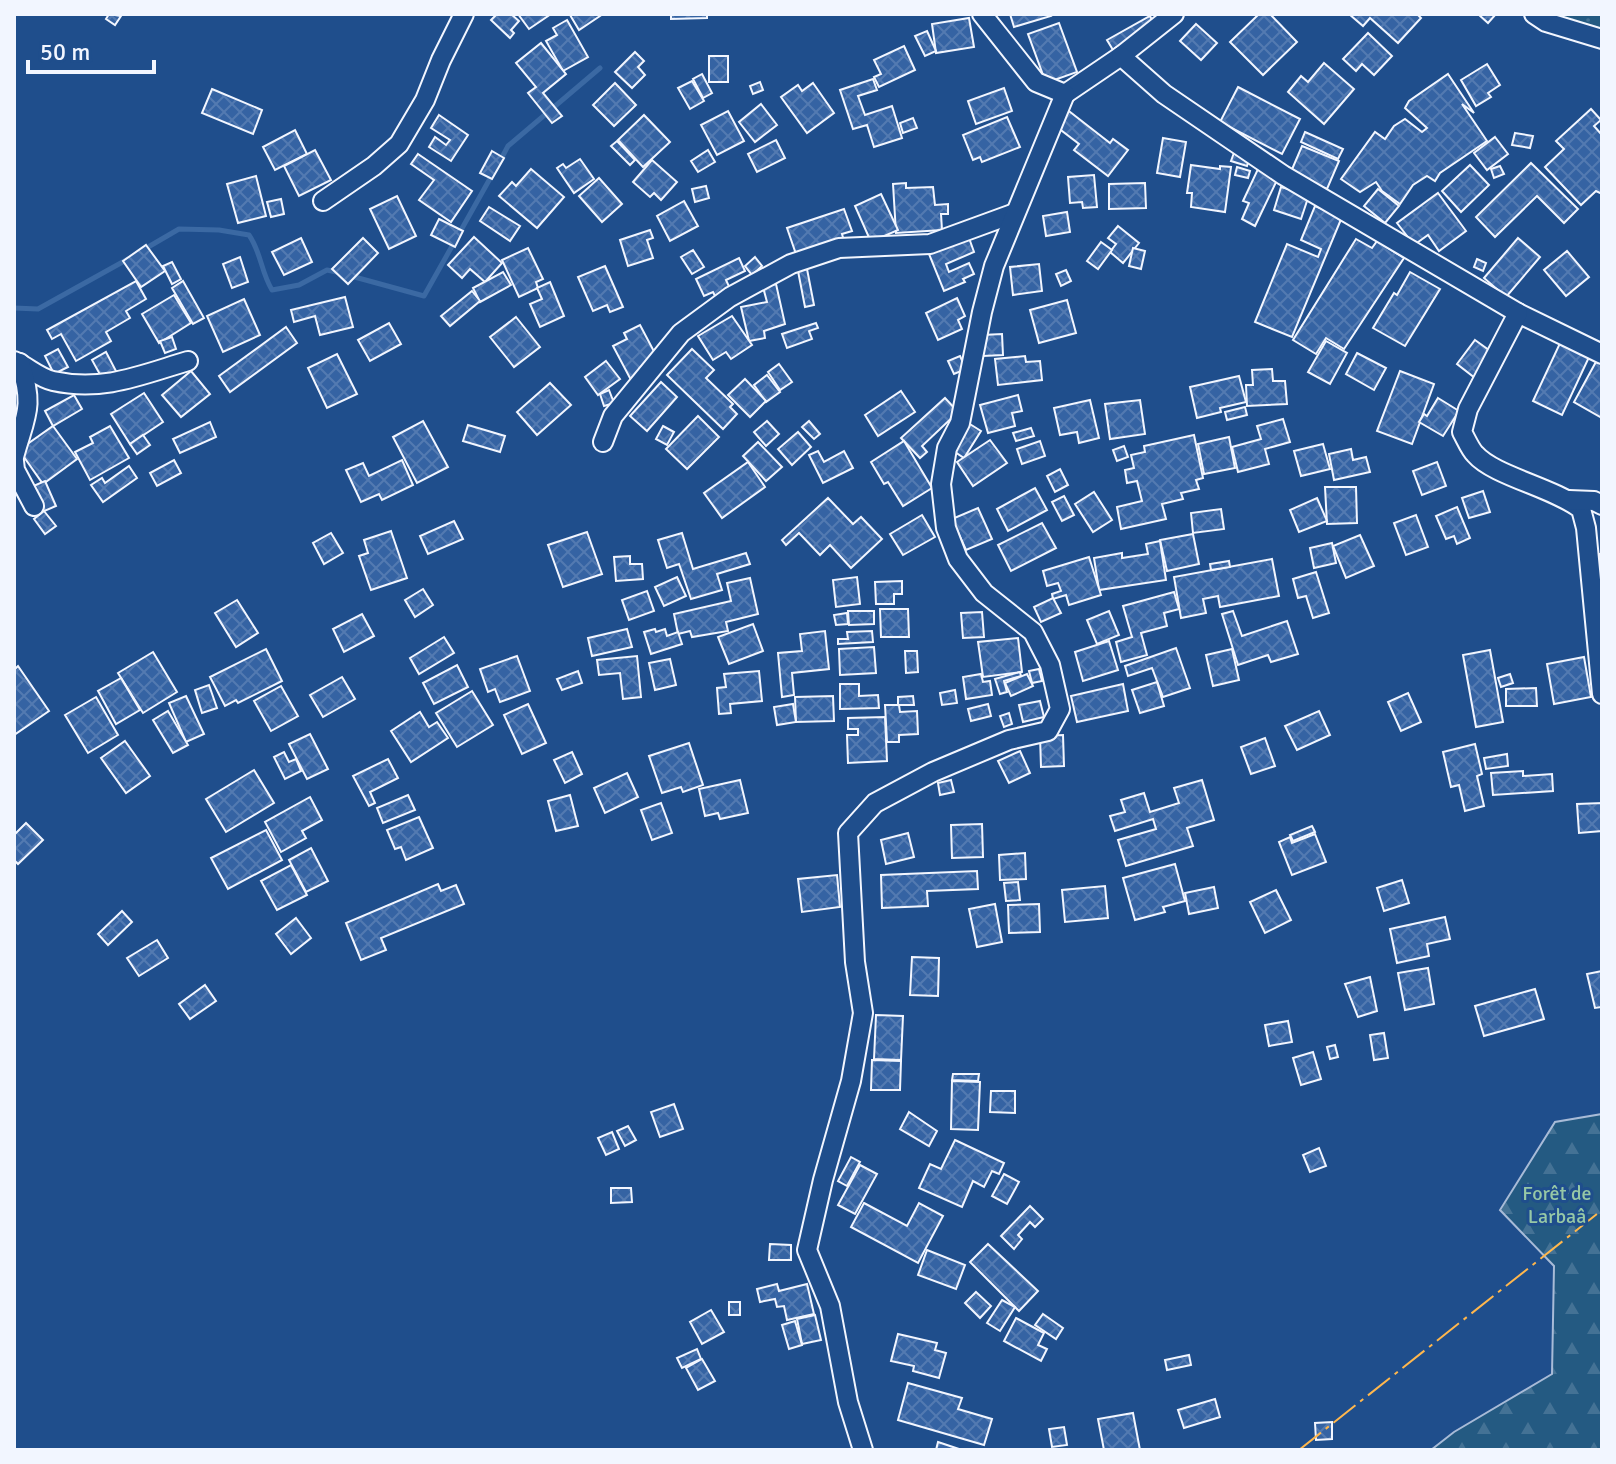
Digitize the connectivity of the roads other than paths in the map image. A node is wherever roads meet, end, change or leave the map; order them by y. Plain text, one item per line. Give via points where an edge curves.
1 (464, 14) edge
2 (982, 14) edge
3 (1174, 14) edge
4 (1534, 14) edge
5 (1602, 39) edge
6 (1121, 56) junction
7 (1065, 94) junction
8 (323, 201) dead end
9 (1015, 213) junction
10 (1518, 313) junction
11 (1602, 354) edge
12 (188, 361) dead end
13 (17, 362) edge
14 (603, 442) dead end
15 (14, 459) edge
16 (1569, 500) junction
17 (1602, 505) edge
18 (34, 506) dead end
19 (1602, 694) edge
20 (863, 1450) edge

1 - 8 street via 399,144
2 - 7 street via 1036,82
3 - 6 street
4 - 5 street
6 - 7 street
6 - 10 street via 1164,94 1283,175
7 - 9 street
9 - 14 street via 930,244 839,248 791,264 730,297 681,333 613,416
9 - 20 street via 994,266 960,423 947,448 941,484 946,528 958,559 984,593 1033,632 1050,665 1060,709 1048,731 933,772 875,803 848,833 863,1013 807,1250 830,1306
10 - 11 street
10 - 16 street via 1468,409 1462,432 1474,454 1490,466
12 - 13 street via 93,386 50,380
13 - 15 street via 29,388 29,403
15 - 18 street
16 - 17 street
16 - 19 street via 1581,509 1586,528

